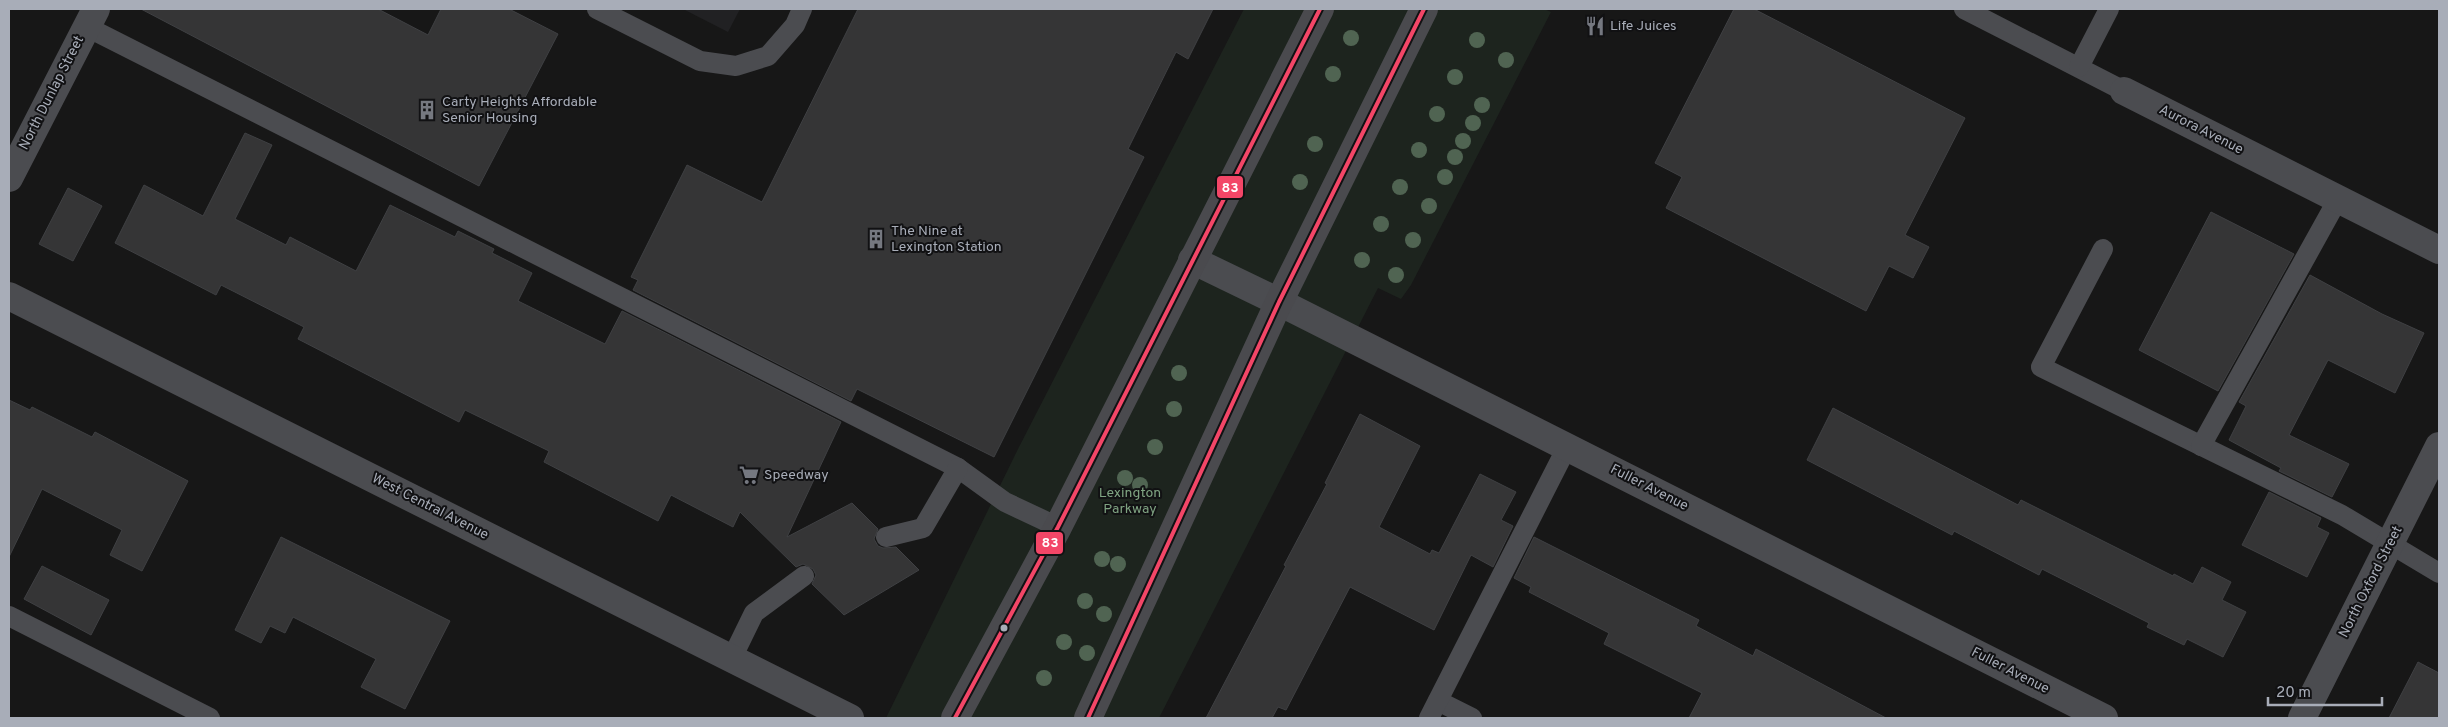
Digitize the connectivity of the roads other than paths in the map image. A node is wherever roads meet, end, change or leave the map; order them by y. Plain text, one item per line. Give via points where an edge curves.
1 (597, 9) edge
2 (802, 9) edge
3 (1320, 9) edge
4 (1424, 9) edge
5 (1964, 9) edge
6 (2109, 9) edge
7 (91, 18) edge
8 (2079, 67) junction
9 (2124, 91) joint
10 (9, 178) edge
11 (2338, 199) junction
12 (2104, 249) dead end
13 (2439, 250) edge
14 (1192, 260) junction
15 (9, 296) edge
16 (1279, 302) junction
17 (2201, 446) junction
18 (2439, 446) edge
19 (1566, 447) junction
20 (958, 468) junction
21 (1058, 527) junction
22 (886, 538) dead end
23 (2390, 544) junction
24 (2439, 573) edge
25 (804, 576) dead end
26 (9, 616) edge
27 (732, 658) junction
28 (1434, 710) edge
29 (210, 718) edge
30 (850, 718) edge
31 (955, 718) edge
32 (1088, 718) edge
33 (1472, 718) edge
34 (2104, 718) edge
35 (2302, 718) edge

1 - 2 lane via 700,61 736,66 768,56 794,25
3 - 14 main road
4 - 16 main road
5 - 8 lane, Aurora Avenue
6 - 8 lane
7 - 10 street, North Dunlap Street
7 - 20 lane
8 - 9 lane, Aurora Avenue
9 - 11 street, Aurora Avenue
11 - 13 street, Aurora Avenue
11 - 17 lane
12 - 17 lane via 2042,367
14 - 16 street, Fuller Avenue
14 - 21 main road
15 - 27 street, West Central Avenue
16 - 19 street, Fuller Avenue
16 - 32 main road
17 - 23 lane via 2342,515
18 - 23 street, North Oxford Street
19 - 28 lane
19 - 34 street, Fuller Avenue
20 - 21 lane via 1005,502
20 - 22 lane via 924,528
21 - 31 main road
23 - 24 lane
23 - 35 street, North Oxford Street
25 - 27 lane via 754,614
26 - 29 lane
27 - 30 street, West Central Avenue
28 - 33 lane

